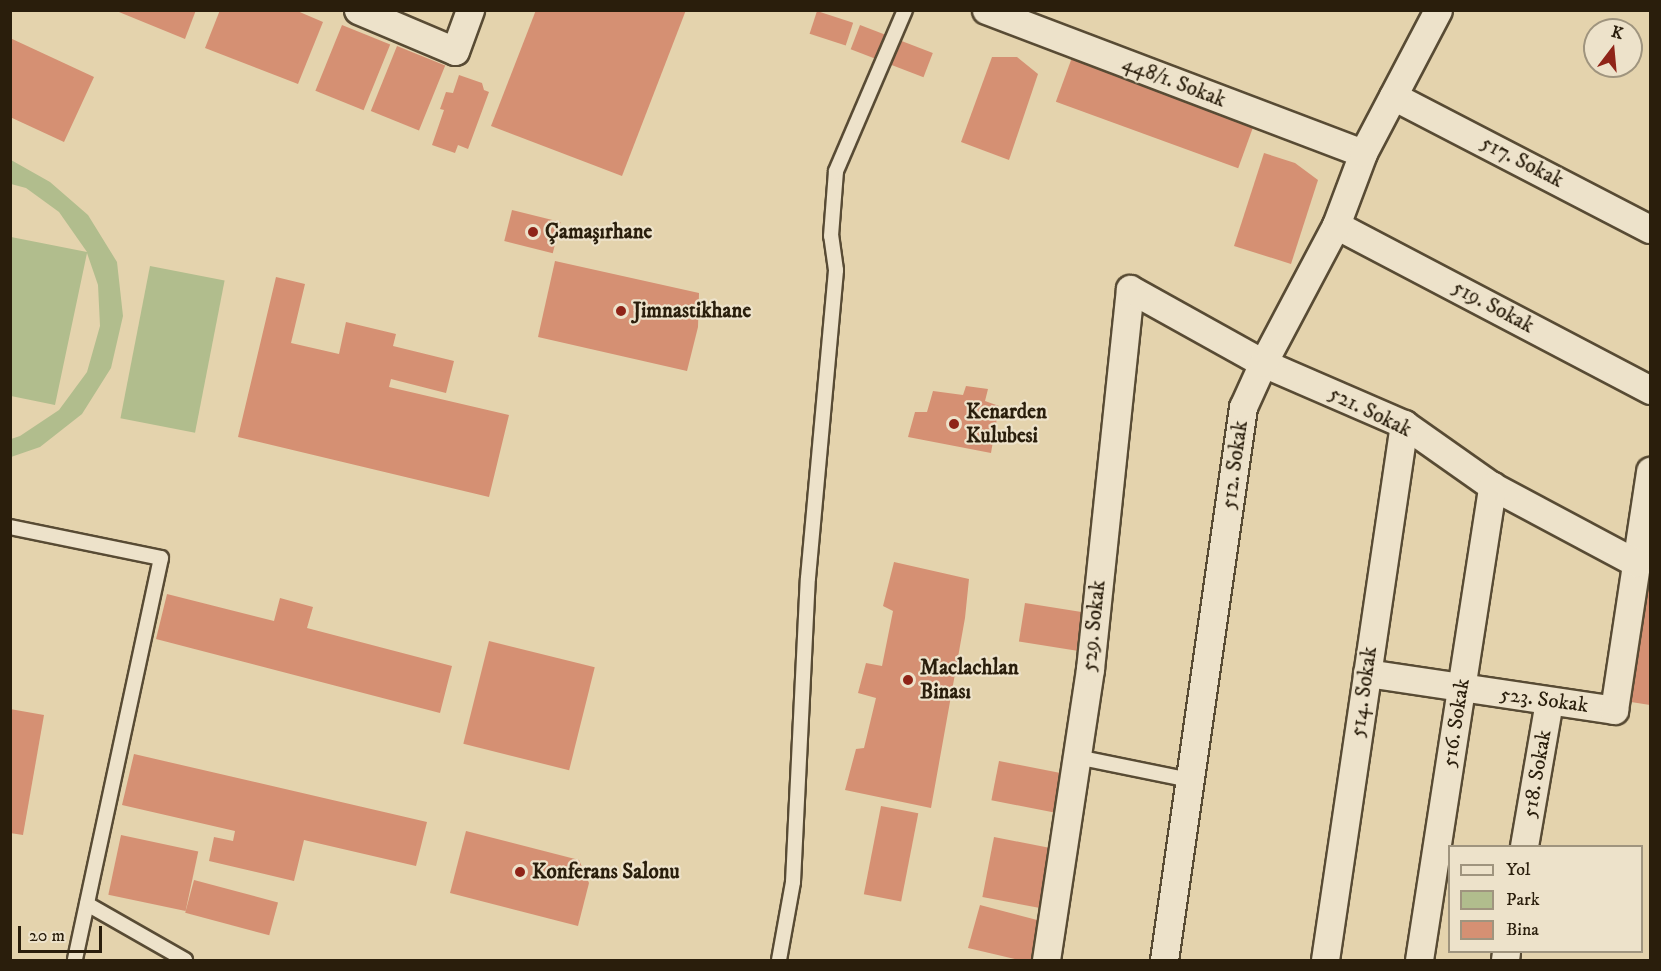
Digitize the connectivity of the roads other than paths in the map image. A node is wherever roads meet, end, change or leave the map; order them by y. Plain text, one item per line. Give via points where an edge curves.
1 (358, 10) edge
2 (470, 10) edge
3 (905, 10) edge
4 (986, 10) edge
5 (1438, 10) edge
6 (1393, 96) junction
7 (1363, 153) junction
8 (1336, 225) junction
9 (1650, 229) edge
10 (1130, 289) joint
11 (1263, 363) junction
12 (1650, 390) edge
13 (1404, 424) junction
14 (1650, 471) edge
15 (1492, 486) junction
16 (10, 527) edge
17 (1636, 563) junction
18 (1367, 673) junction
19 (1461, 688) junction
20 (1549, 701) junction
21 (1077, 757) junction
22 (1190, 780) junction
23 (1524, 845) edge
24 (87, 904) junction
25 (75, 960) edge
26 (185, 960) edge
27 (779, 960) edge
28 (1046, 960) edge
29 (1164, 960) edge
30 (1325, 960) edge
31 (1419, 960) edge

1 - 2 street via 455,51
3 - 27 lane via 836,171 831,236 836,270 808,578 793,882
4 - 7 street, 448/1. Sokak
5 - 6 street, 512. Sokak
6 - 7 street, 512. Sokak
6 - 9 street, 517. Sokak
7 - 8 street, 512. Sokak
8 - 11 street, 512. Sokak
8 - 12 street, 519. Sokak
10 - 11 street, 521. Sokak
10 - 21 street, 529. Sokak via 1090,669
11 - 13 street, 521. Sokak
11 - 22 street, 512. Sokak via 1243,407
13 - 15 street, 521. Sokak
13 - 18 street, 514. Sokak
14 - 17 street
15 - 17 street, 521. Sokak
15 - 19 street, 516. Sokak
16 - 24 lane via 161,558
17 - 20 street, 523. Sokak via 1614,710
18 - 19 street, 523. Sokak
18 - 30 street, 514. Sokak
19 - 20 street, 523. Sokak
19 - 31 street, 516. Sokak
20 - 23 street, 518. Sokak
21 - 22 lane
21 - 28 street, 529. Sokak
22 - 29 street, 512. Sokak
24 - 25 lane
24 - 26 lane

